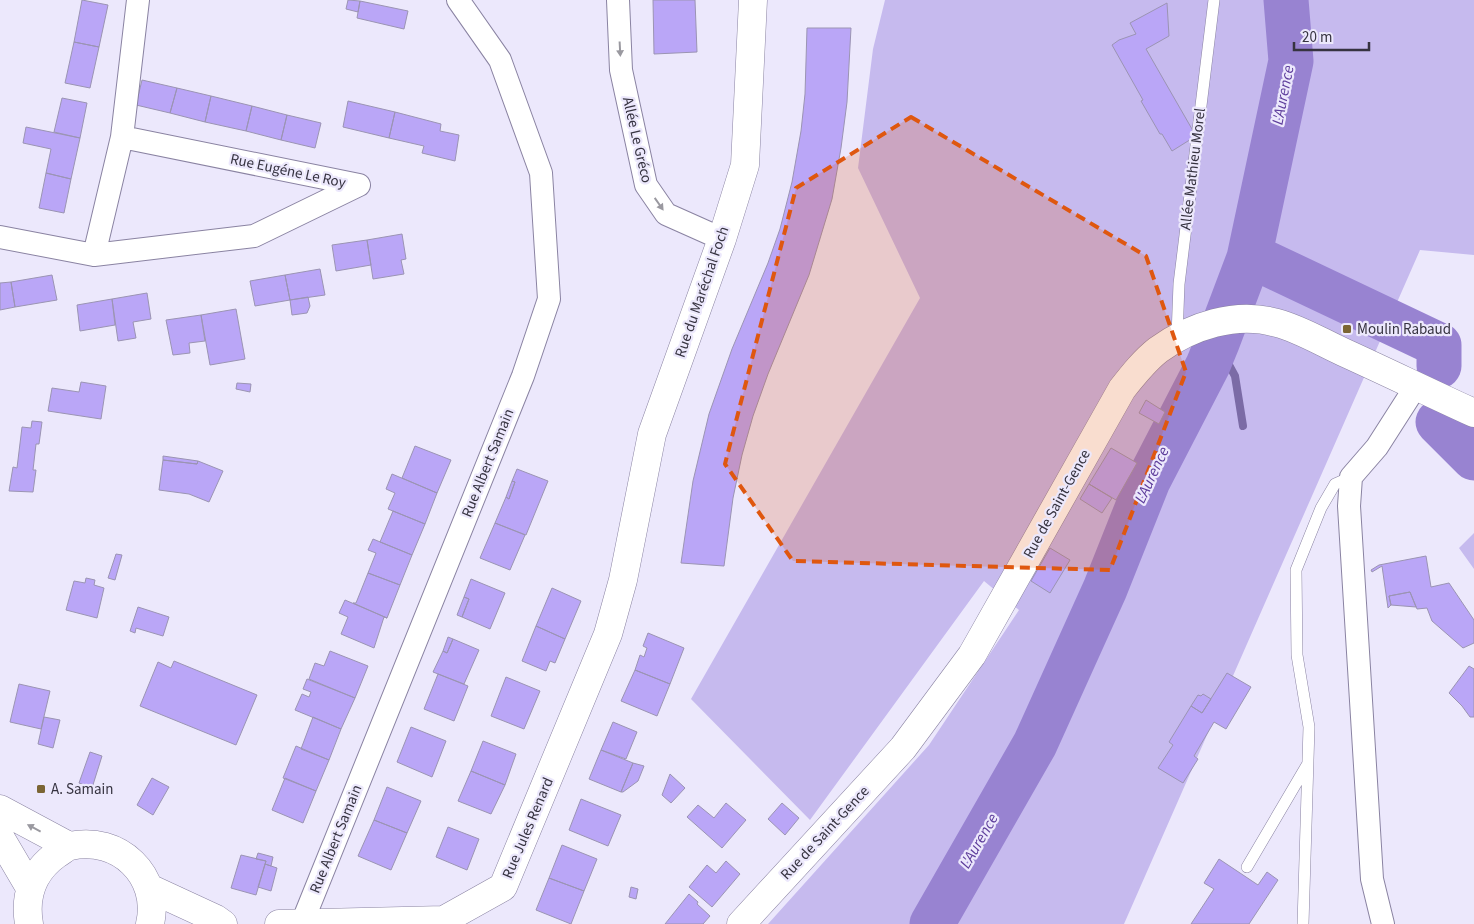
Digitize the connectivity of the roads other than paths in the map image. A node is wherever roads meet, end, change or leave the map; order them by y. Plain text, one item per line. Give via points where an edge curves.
1 (138, 0) edge
2 (458, 0) edge
3 (618, 0) edge
4 (753, 0) edge
5 (1214, 0) edge
6 (122, 137) junction
7 (0, 236) edge
8 (722, 239) junction
9 (94, 255) junction
10 (1177, 338) junction
11 (1413, 385) junction
12 (1474, 413) edge
13 (1351, 478) junction
14 (623, 580) joint
15 (1308, 764) junction
16 (0, 809) edge
17 (0, 837) edge
18 (69, 846) junction
19 (1247, 867) dead end
20 (30, 888) junction
21 (149, 888) junction
22 (210, 922) edge
23 (291, 923) edge
24 (29, 924) edge
25 (150, 924) edge
26 (741, 924) edge
27 (1303, 924) edge
28 (1383, 924) edge

1 - 6 street
2 - 23 street, Rue Albert Samain via 500,60 541,173 549,299 519,385
3 -> 8 street, Allée Le Gréco via 621,70 646,185 666,214
4 - 8 street, Rue du Maréchal Foch via 745,164
5 - 10 lane, Allée Mathieu Morel via 1179,284
6 - 9 street
6 - 9 street, Rue Eugéne Le Roy via 359,185 254,236
7 - 9 street, Rue Eugéne Le Roy
8 - 14 street, Rue du Maréchal Foch via 652,434
10 - 11 street, Rue de Saint-Gence via 1203,326 1229,320 1276,322
10 - 26 street, Rue de Saint-Gence via 1144,362 1122,388 972,655 936,706 903,748
11 - 12 street, Rue de Saint-Gence
11 - 13 street via 1409,397 1377,447
13 - 15 lane via 1335,484 1320,508 1296,570 1297,655 1309,727
13 - 28 street via 1349,506 1372,879
14 - 23 street, Rue Jules Renard via 608,634 503,887 444,920
15 - 19 lane
15 - 27 lane
18 -> 16 street
17 - 20 street
18 - 20 street via 39,871
18 - 21 street via 110,849 128,858 142,872
20 - 24 street via 26,909
21 - 22 street
21 - 25 street via 153,912

